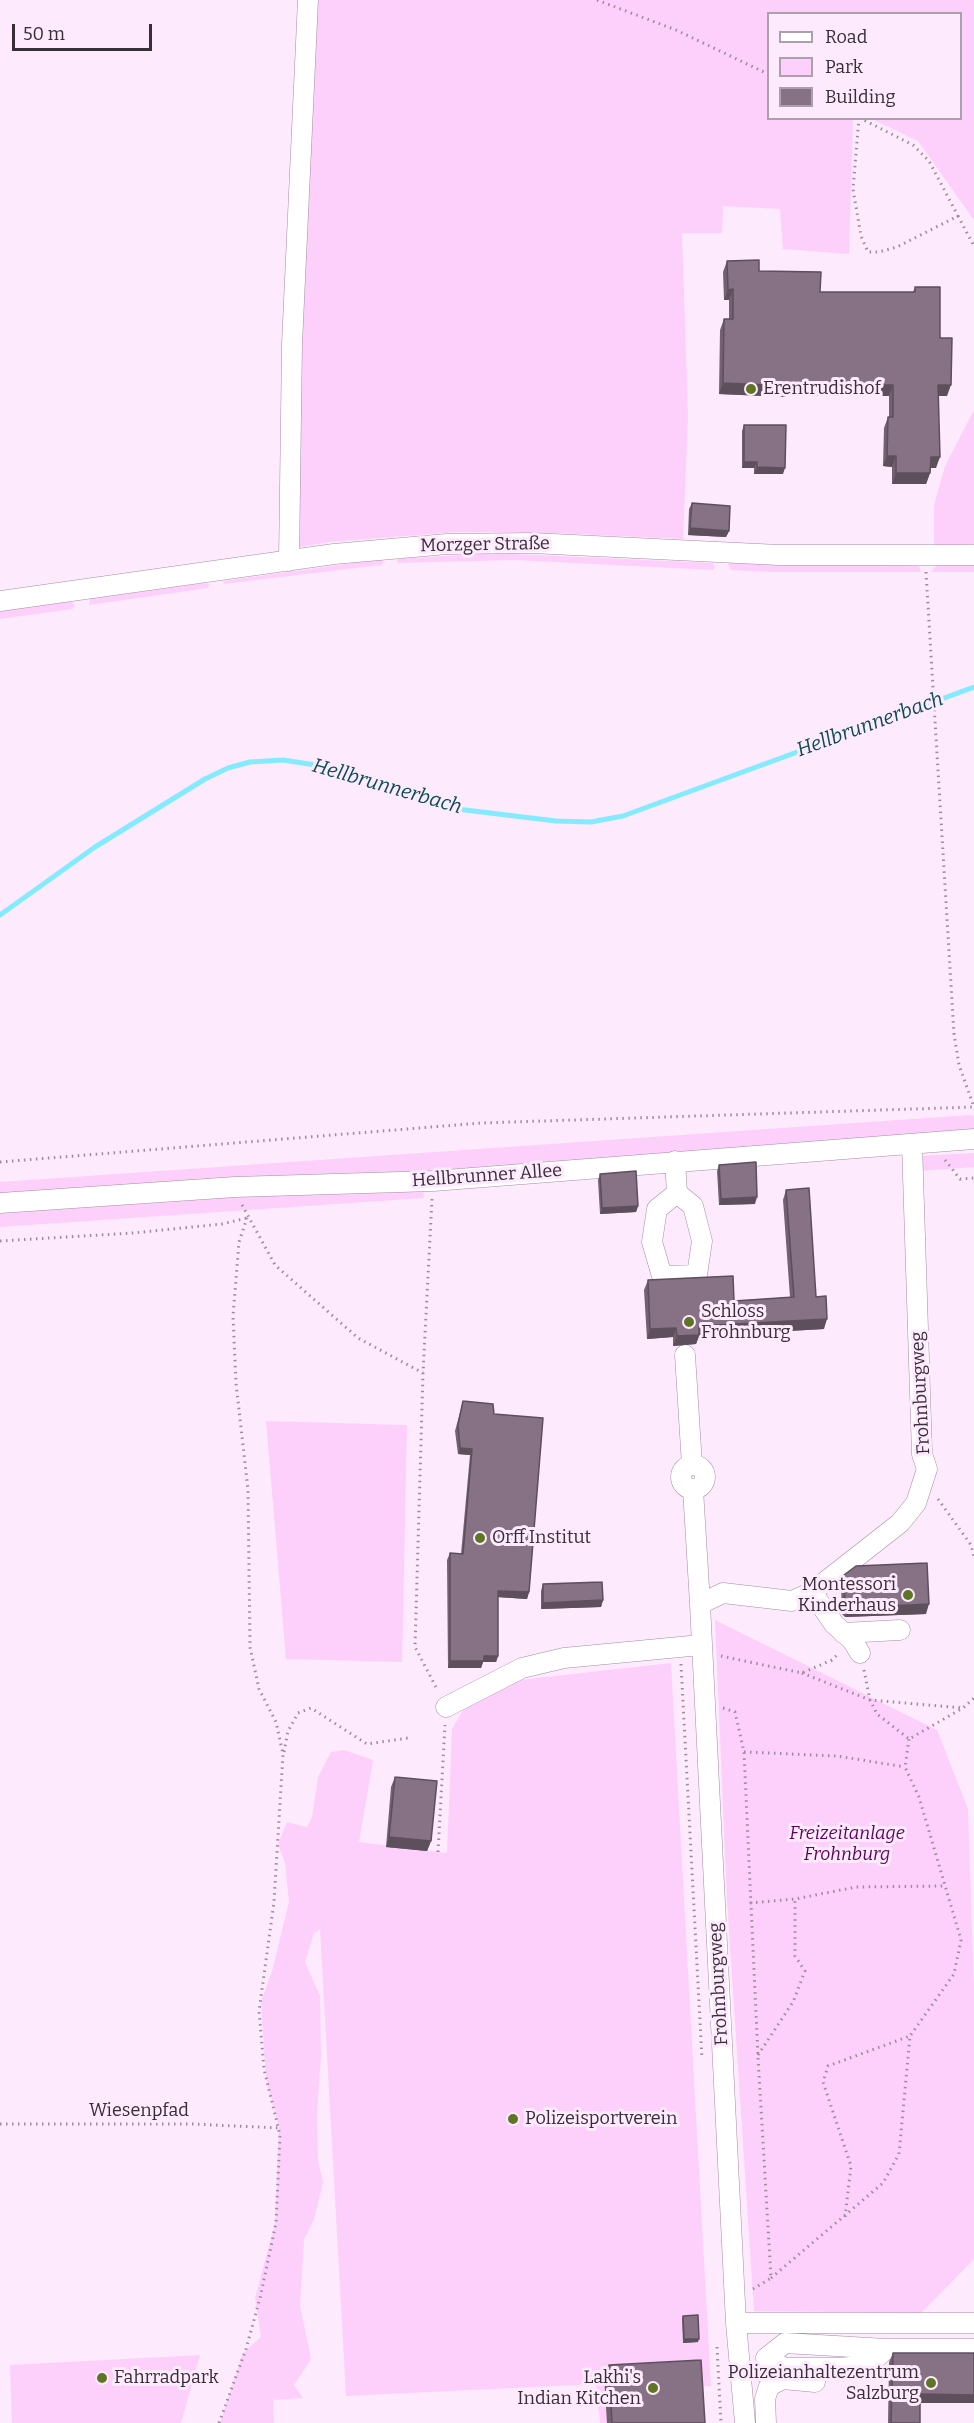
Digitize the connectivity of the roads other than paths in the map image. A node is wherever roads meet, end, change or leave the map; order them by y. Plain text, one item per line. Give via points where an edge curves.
1 (308, 0) edge
2 (974, 555) edge
3 (290, 561) junction
4 (0, 601) edge
5 (974, 1139) edge
6 (921, 1143) junction
7 (675, 1161) junction
8 (677, 1193) dead end
9 (0, 1203) edge
10 (685, 1355) dead end
11 (812, 1592) junction
12 (700, 1604) junction
13 (900, 1630) dead end
14 (701, 1650) junction
15 (446, 1707) road end
16 (736, 2323) junction
17 (974, 2323) edge
18 (886, 2349) junction
19 (974, 2349) edge
20 (766, 2358) junction
21 (739, 2360) junction
22 (815, 2382) dead end
23 (745, 2423) edge
24 (766, 2423) edge

1 - 3 street via 293,332
2 - 3 street, Morzger Straße via 779,555 532,543 418,546
3 - 4 street, Morzger Straße
5 - 6 street, Hellbrunner Allee
6 - 7 street, Hellbrunner Allee
6 - 11 street, Frohnburgweg via 922,1454 927,1469 916,1503 900,1523
7 - 8 street
7 - 9 street, Hellbrunner Allee via 433,1181 235,1186
10 - 12 street via 692,1465 701,1468 705,1476 702,1485 693,1489
11 - 12 street, Frohnburgweg via 792,1601 723,1593
11 - 13 street via 852,1642
12 - 14 street, Frohnburgweg
14 - 15 street via 680,1647 564,1658 522,1668
14 - 16 street, Frohnburgweg
16 - 17 street
16 - 21 street, Frohnburgweg
18 - 19 street
18 - 20 street
18 - 20 street via 868,2365 841,2368 785,2368
20 - 21 street
21 - 23 street, Frohnburgweg
22 - 24 street via 783,2379 769,2386

